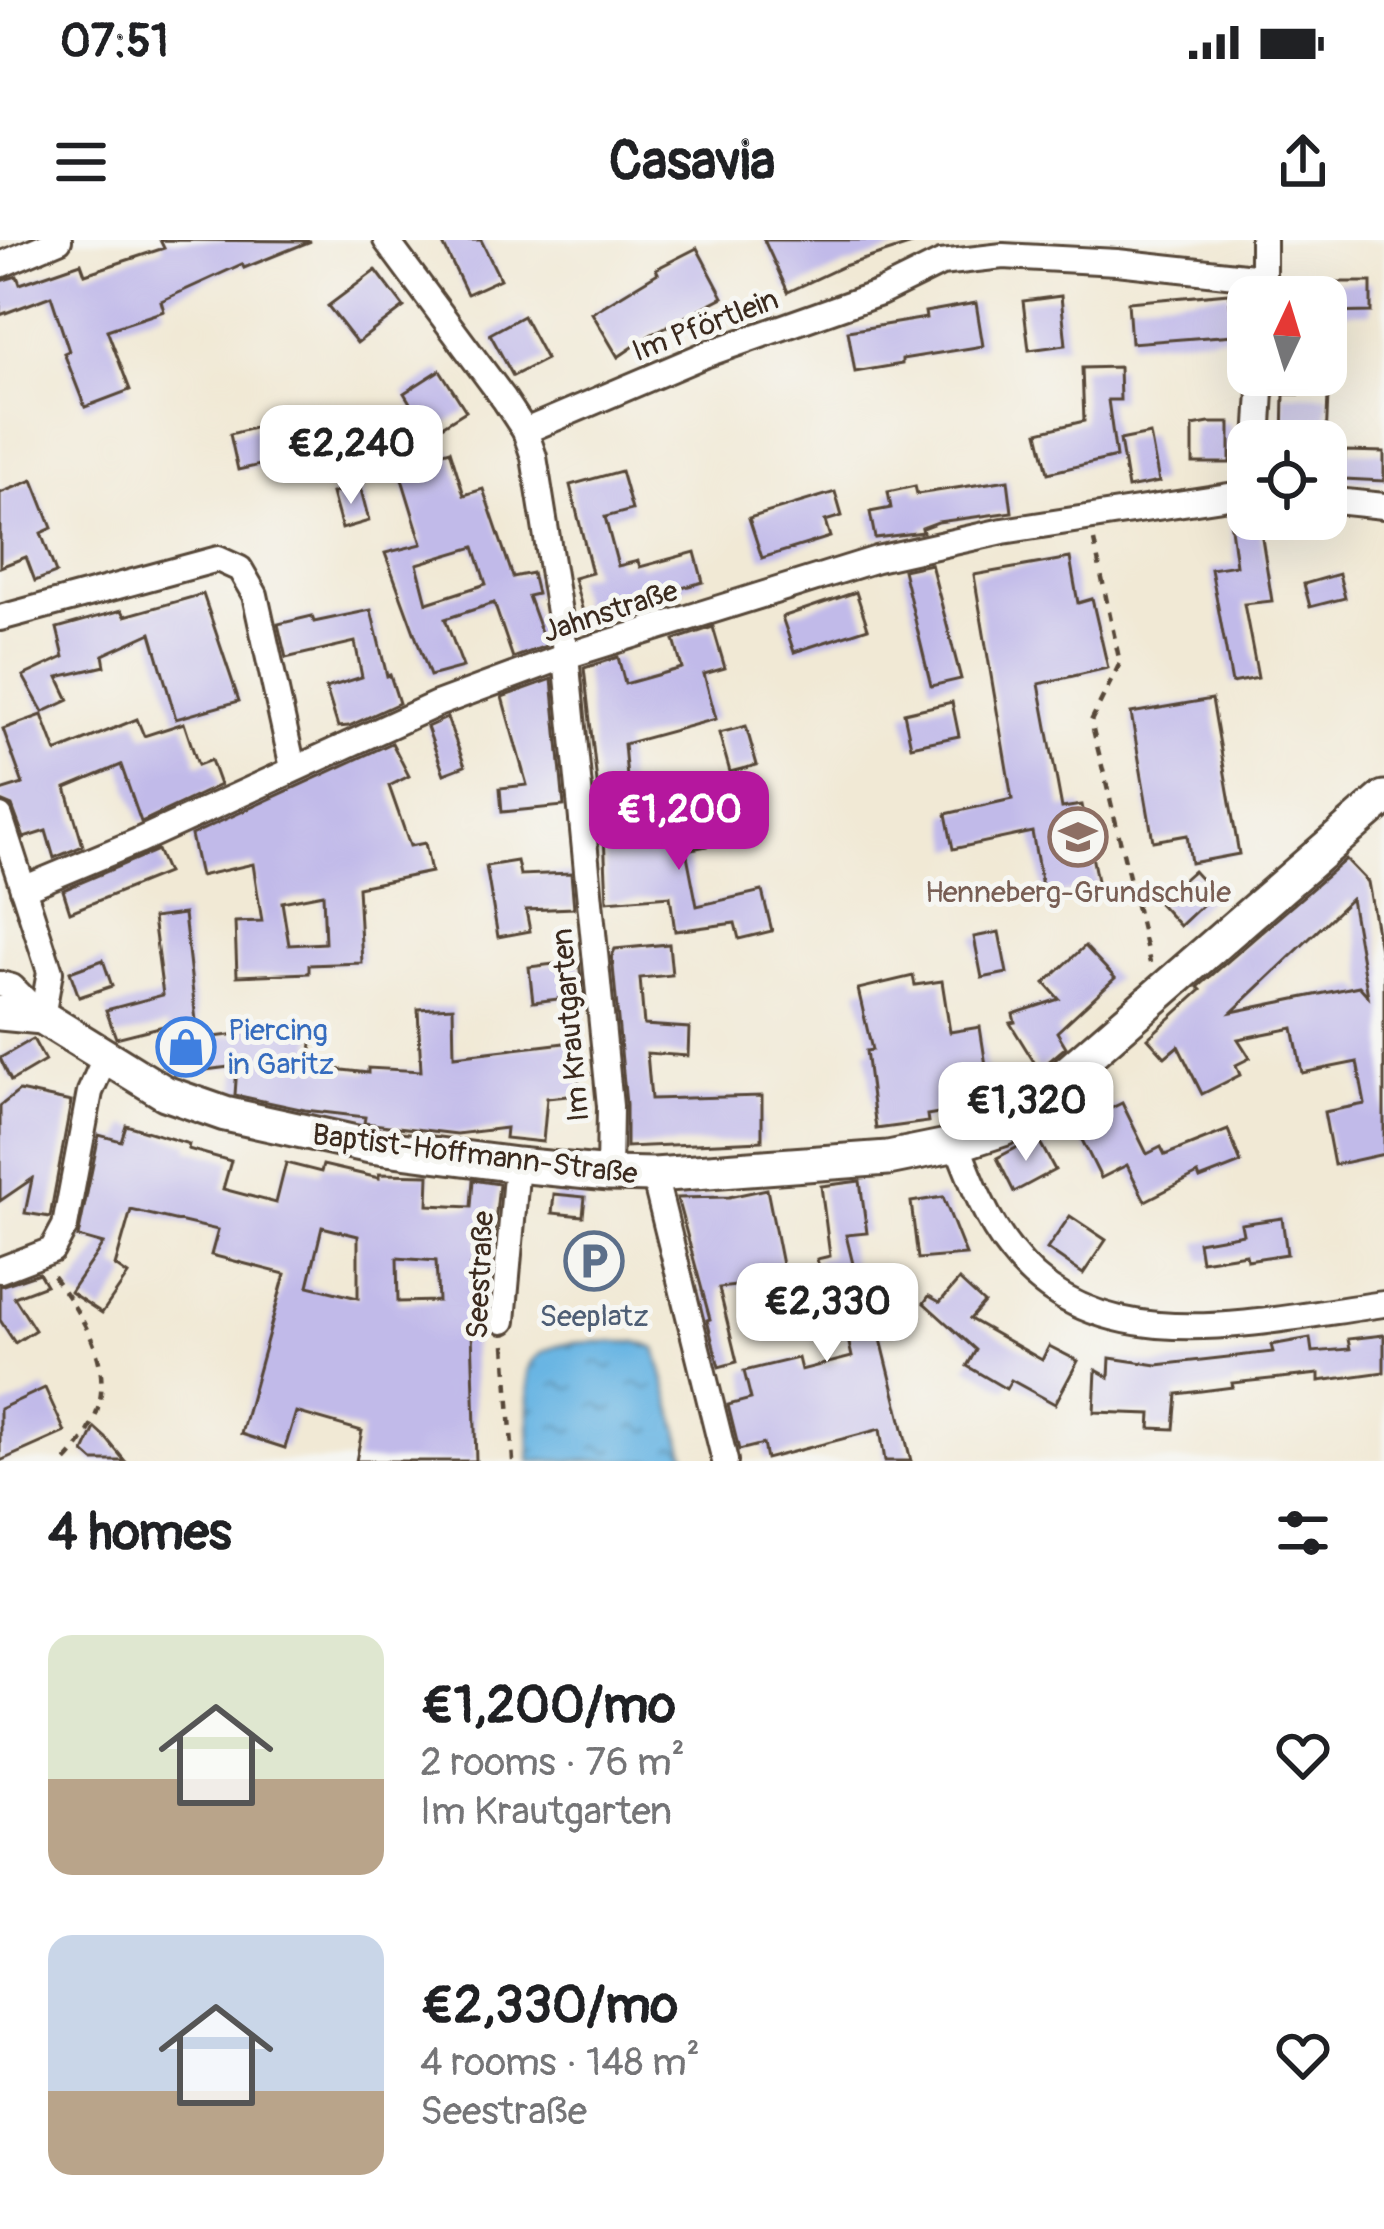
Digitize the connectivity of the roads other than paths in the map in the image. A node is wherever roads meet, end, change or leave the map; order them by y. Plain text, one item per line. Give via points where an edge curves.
1 (386, 240) edge
2 (1263, 240) edge
3 (42, 243) edge
4 (0, 265) edge
5 (1263, 276) edge
6 (1227, 282) edge
7 (525, 431) junction
8 (1227, 496) edge
9 (1347, 502) edge
10 (1384, 506) edge
11 (0, 618) edge
12 (566, 656) junction
13 (293, 769) junction
14 (1384, 799) edge
15 (0, 818) edge
16 (23, 889) junction
17 (0, 984) edge
18 (0, 1013) edge
19 (42, 1017) junction
20 (105, 1058) junction
21 (957, 1144) junction
22 (517, 1165) junction
23 (609, 1174) junction
24 (654, 1174) junction
25 (0, 1270) edge
26 (1384, 1304) edge
27 (502, 1321) road end
28 (724, 1461) edge

1 - 7 street
2 - 5 street
3 - 4 street
6 - 7 street, Im Pförtlein via 1117,262 1003,256 941,263
7 - 12 street, Im Krautgarten
8 - 12 street, Jahnstraße via 877,559
9 - 10 street
11 - 13 street via 218,559 240,569 255,595
12 - 13 street, Jahnstraße
12 - 23 street, Im Krautgarten via 610,1106
13 - 16 street, Jahnstraße
14 - 21 street, Baptist-Hoffmann-Straße via 1003,1129
15 - 16 street
16 - 19 street via 50,972
17 - 19 street
18 - 19 street
19 - 20 street, Baptist-Hoffmann-Straße
20 - 22 street, Baptist-Hoffmann-Straße via 165,1093 279,1129
20 - 25 street via 90,1092 65,1226 52,1250
21 - 24 street, Baptist-Hoffmann-Straße via 888,1158
21 - 26 street via 1012,1253 1061,1299 1119,1322 1167,1327
22 - 23 street, Baptist-Hoffmann-Straße
22 - 27 street, Seestraße
23 - 24 street, Baptist-Hoffmann-Straße
24 - 28 street

